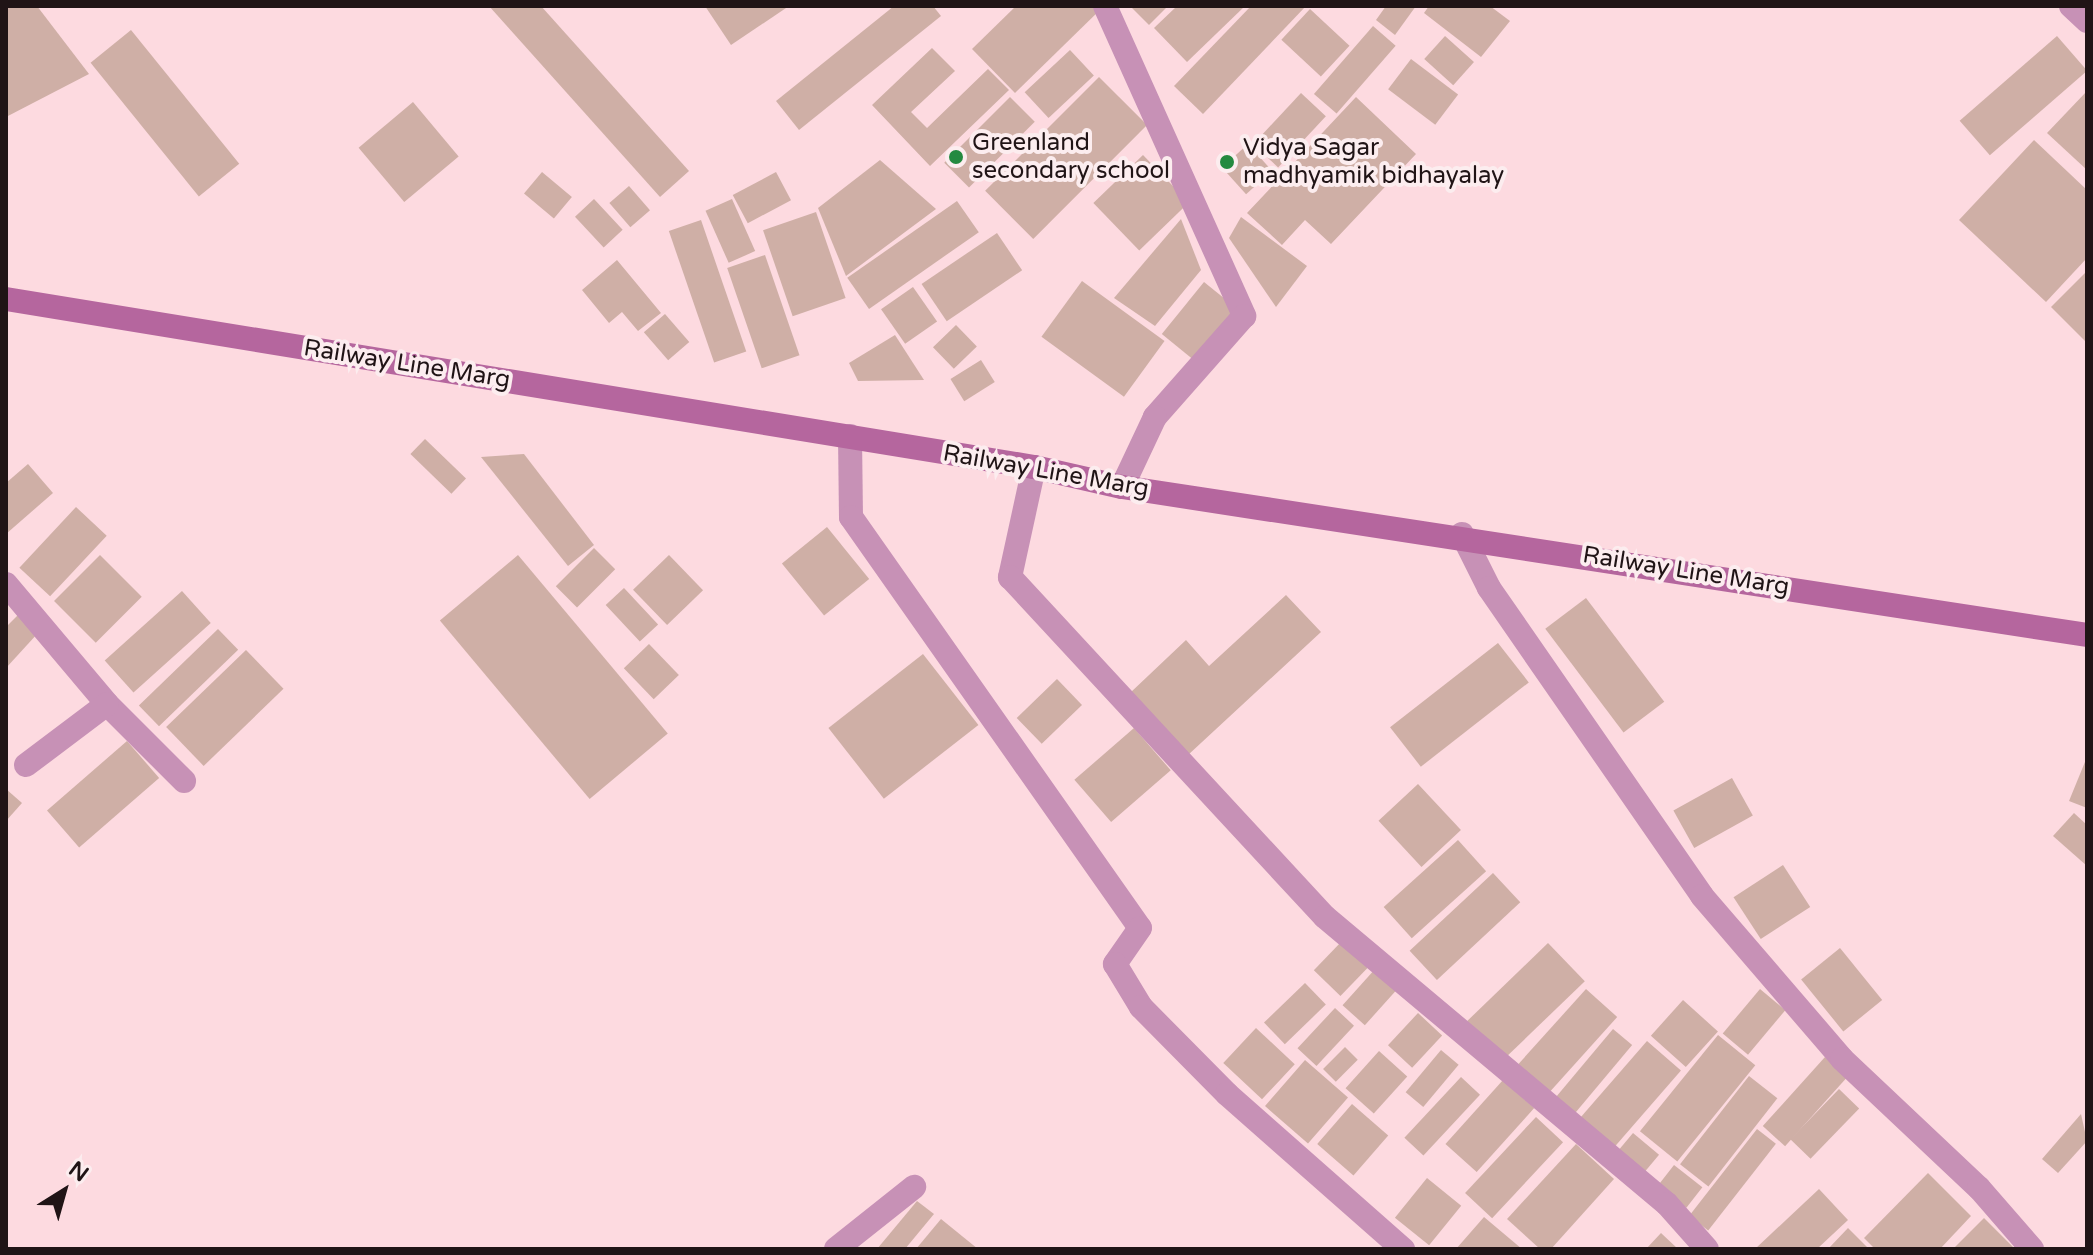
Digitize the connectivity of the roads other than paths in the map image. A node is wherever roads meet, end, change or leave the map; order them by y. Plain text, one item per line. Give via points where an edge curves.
1 (1105, 6) edge
2 (2071, 6) edge
3 (2087, 21) edge
4 (6, 299) edge
5 (850, 436) junction
6 (1034, 467) junction
7 (1122, 487) junction
8 (1462, 534) junction
9 (6, 584) edge
10 (2087, 635) edge
11 (107, 704) junction
12 (26, 765) dead end
13 (184, 781) dead end
14 (914, 1187) dead end
15 (836, 1249) edge
16 (1403, 1249) edge
17 (1707, 1249) edge
18 (2032, 1249) edge

1 - 7 street via 1244,316 1155,417
2 - 3 street
4 - 5 main road, Railway Line Marg
5 - 6 main road, Railway Line Marg
5 - 16 street via 851,517 1140,928 1115,964 1141,1007 1227,1094
6 - 7 main road, Railway Line Marg
6 - 17 street via 1010,577 1325,917 1667,1204
7 - 8 main road, Railway Line Marg
8 - 10 main road, Railway Line Marg
8 - 18 street via 1489,588 1702,896 1842,1059 1979,1188
9 - 11 street
11 - 12 street
11 - 13 street
14 - 15 street

